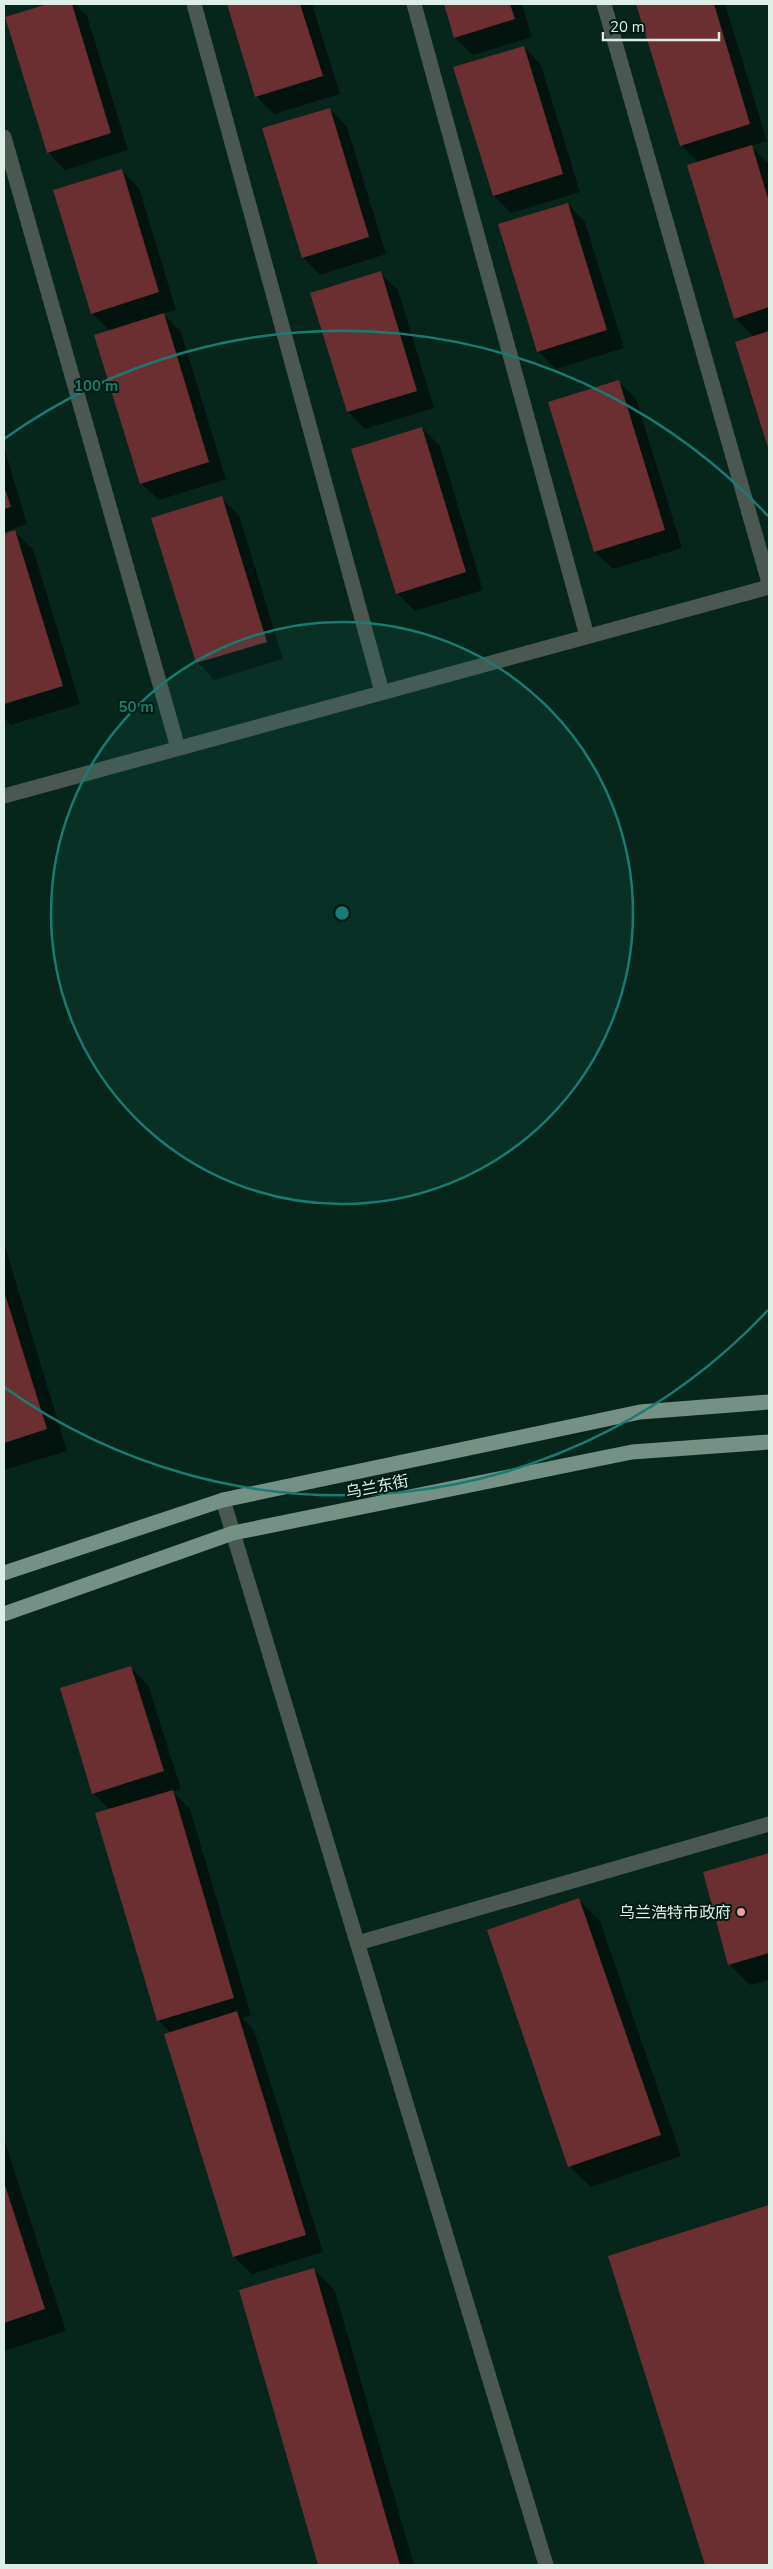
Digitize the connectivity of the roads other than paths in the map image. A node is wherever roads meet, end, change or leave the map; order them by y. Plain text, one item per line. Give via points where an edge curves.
1 (194, 4) edge
2 (414, 4) edge
3 (604, 4) edge
4 (4, 137) edge
5 (769, 585) edge
6 (588, 636) junction
7 (382, 692) junction
8 (178, 748) junction
9 (4, 796) edge
10 (769, 1402) edge
11 (769, 1442) edge
12 (223, 1500) junction
13 (234, 1533) junction
14 (4, 1573) edge
15 (4, 1614) edge
16 (769, 1824) edge
17 (358, 1942) junction
18 (546, 2565) edge

1 - 7 street
2 - 6 street
3 - 5 street
4 - 8 street
5 - 6 street
6 - 7 street
7 - 8 street
8 - 9 street
10 - 12 main road, 乌兰东街 via 640,1412
11 - 13 main road, 乌兰东街 via 632,1452
12 - 13 street
12 - 14 main road, 乌兰东街
13 - 15 main road, 乌兰东街
13 - 17 street
16 - 17 street
17 - 18 street

